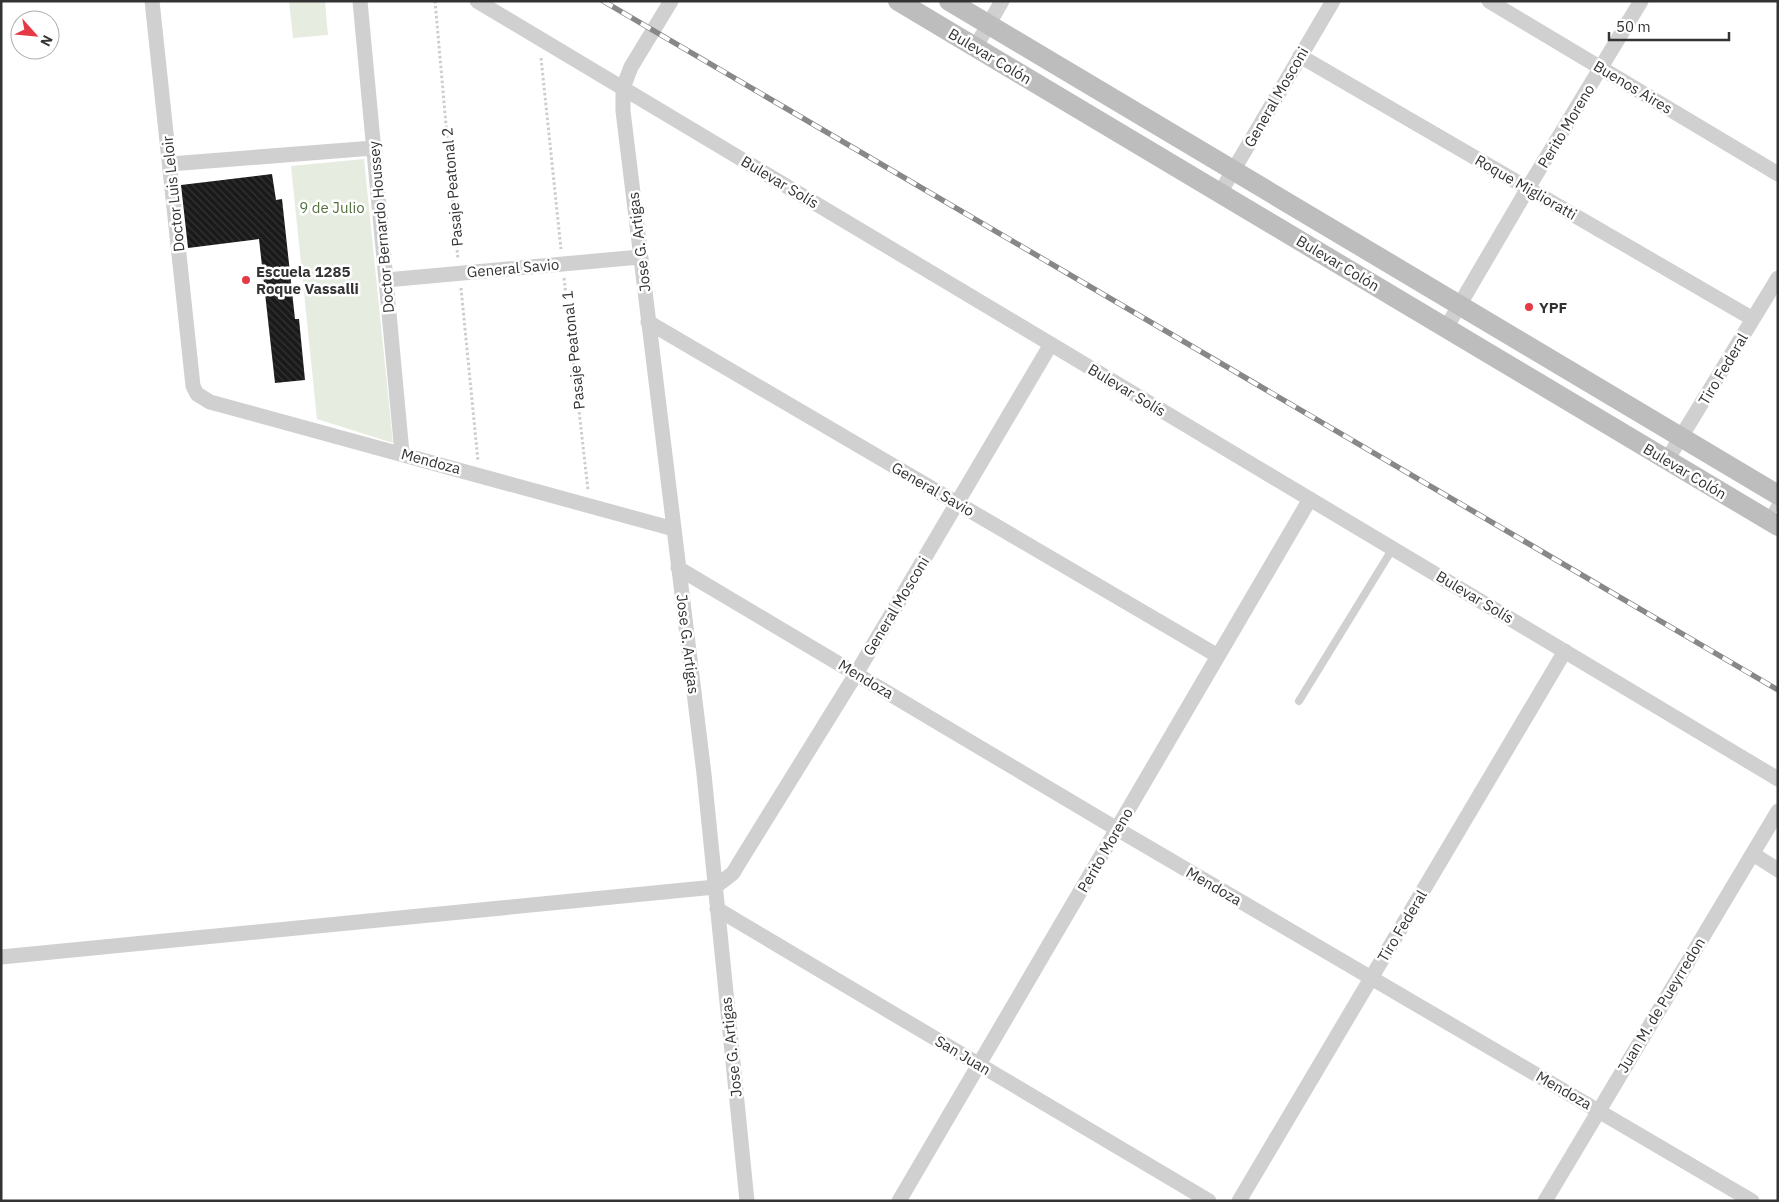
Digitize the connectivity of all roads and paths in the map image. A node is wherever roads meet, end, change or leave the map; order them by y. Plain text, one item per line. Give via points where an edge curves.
1 (152, 1) edge
2 (360, 1) edge
3 (435, 1) edge
4 (477, 1) edge
5 (671, 1) edge
6 (898, 1) edge
7 (948, 1) edge
8 (1002, 1) edge
9 (1333, 1) edge
10 (1489, 1) edge
11 (1641, 1) edge
12 (988, 25) junction
13 (975, 48) junction
14 (1300, 56) junction
15 (542, 58) dead end
16 (1601, 68) junction
17 (623, 88) junction
18 (373, 148) junction
19 (170, 164) junction
20 (1234, 171) junction
21 (1778, 174) edge
22 (1528, 188) junction
23 (1220, 193) junction
24 (640, 257) junction
25 (563, 263) junction
26 (460, 273) junction
27 (1778, 278) edge
28 (386, 280) junction
29 (1460, 305) junction
30 (1753, 319) junction
31 (648, 322) junction
32 (1446, 328) junction
33 (1050, 344) junction
34 (1535, 365) junction
35 (193, 386) joint
36 (1682, 438) junction
37 (402, 453) junction
38 (1667, 460) junction
39 (478, 463) dead end
40 (589, 493) dead end
41 (1778, 494) edge
42 (1310, 499) junction
43 (1778, 501) edge
44 (957, 503) junction
45 (1772, 523) edge
46 (674, 529) junction
47 (1393, 548) junction
48 (678, 568) junction
49 (1565, 651) junction
50 (1218, 656) junction
51 (856, 674) junction
52 (1299, 701) dead end
53 (1778, 778) edge
54 (1778, 811) edge
55 (1117, 829) junction
56 (1753, 854) junction
57 (1778, 870) edge
58 (715, 887) junction
59 (717, 909) junction
60 (1, 957) edge
61 (1370, 978) junction
62 (979, 1064) junction
63 (1599, 1110) junction
64 (747, 1201) edge
65 (899, 1201) edge
66 (1209, 1201) edge
67 (1239, 1201) edge
68 (1545, 1201) edge
69 (1752, 1201) edge

1 - 19 street, Doctor Luis Leloir
2 - 18 street, Doctor Bernardo Houssey
3 - 26 path, Pasaje Peatonal 2
4 - 17 street, Bulevar Solís
5 - 17 street via 631,67
6 - 13 main road, Bulevar Colón
7 - 12 main road, Bulevar Colón
8 - 12 street
9 - 14 street, General Mosconi
10 - 16 street, Buenos Aires
11 - 16 street, Perito Moreno
12 - 13 street
12 - 20 main road, Bulevar Colón
13 - 23 main road, Bulevar Colón
14 - 20 street, General Mosconi
14 - 22 street, Roque Miglioratti
15 - 25 path, Pasaje Peatonal 1
16 - 21 street, Buenos Aires
16 - 22 street, Perito Moreno
17 - 24 street, Jose G. Artigas via 622,111
17 - 33 street, Bulevar Solís
18 - 19 street
18 - 28 street, Doctor Bernardo Houssey
19 - 35 street, Doctor Luis Leloir
20 - 23 street, General Mosconi
20 - 29 main road, Bulevar Colón
22 - 29 street, Perito Moreno
22 - 30 street, Roque Miglioratti
23 - 32 main road, Bulevar Colón
24 - 25 street, General Savio
24 - 31 street, Jose G. Artigas
25 - 26 street, General Savio
25 - 40 path, Pasaje Peatonal 1
26 - 28 street, General Savio
26 - 39 path, Pasaje Peatonal 2
27 - 30 street, Tiro Federal
28 - 37 street, Doctor Bernardo Houssey
29 - 32 street, Perito Moreno
29 - 34 main road, Bulevar Colón
30 - 36 street, Tiro Federal
31 - 44 street, General Savio
31 - 46 street, Jose G. Artigas
32 - 34 main road, Bulevar Colón
33 - 42 street, Bulevar Solís
33 - 44 street, General Mosconi
34 - 36 main road, Bulevar Colón
34 - 38 main road, Bulevar Colón
35 - 37 street, Mendoza via 197,394 210,402
36 - 38 street, Tiro Federal
36 - 41 main road, Bulevar Colón
37 - 46 street, Mendoza
38 - 45 main road, Bulevar Colón
42 - 47 street, Bulevar Solís
42 - 50 street, Perito Moreno
43 - 45 lane
44 - 50 street, General Savio
44 - 51 street, General Mosconi
46 - 48 street, Jose G. Artigas
47 - 49 street, Bulevar Solís
47 - 52 lane
48 - 51 street, Mendoza
48 - 58 street, Jose G. Artigas
49 - 53 street, Bulevar Solís
49 - 61 street, Tiro Federal
50 - 55 street, Perito Moreno
51 - 55 street, Mendoza
51 - 58 street, General Mosconi via 733,874
54 - 56 street, Juan M. de Pueyrredon
55 - 61 street, Mendoza
55 - 62 street, Perito Moreno
56 - 57 street
56 - 63 street, Juan M. de Pueyrredon
58 - 59 street, Jose G. Artigas
58 - 60 street
59 - 62 street, San Juan
59 - 64 street, Jose G. Artigas
61 - 63 street, Mendoza
61 - 67 street, Tiro Federal
62 - 65 street, Perito Moreno
62 - 66 street, San Juan
63 - 68 street, Juan M. de Pueyrredon
63 - 69 street, Mendoza

